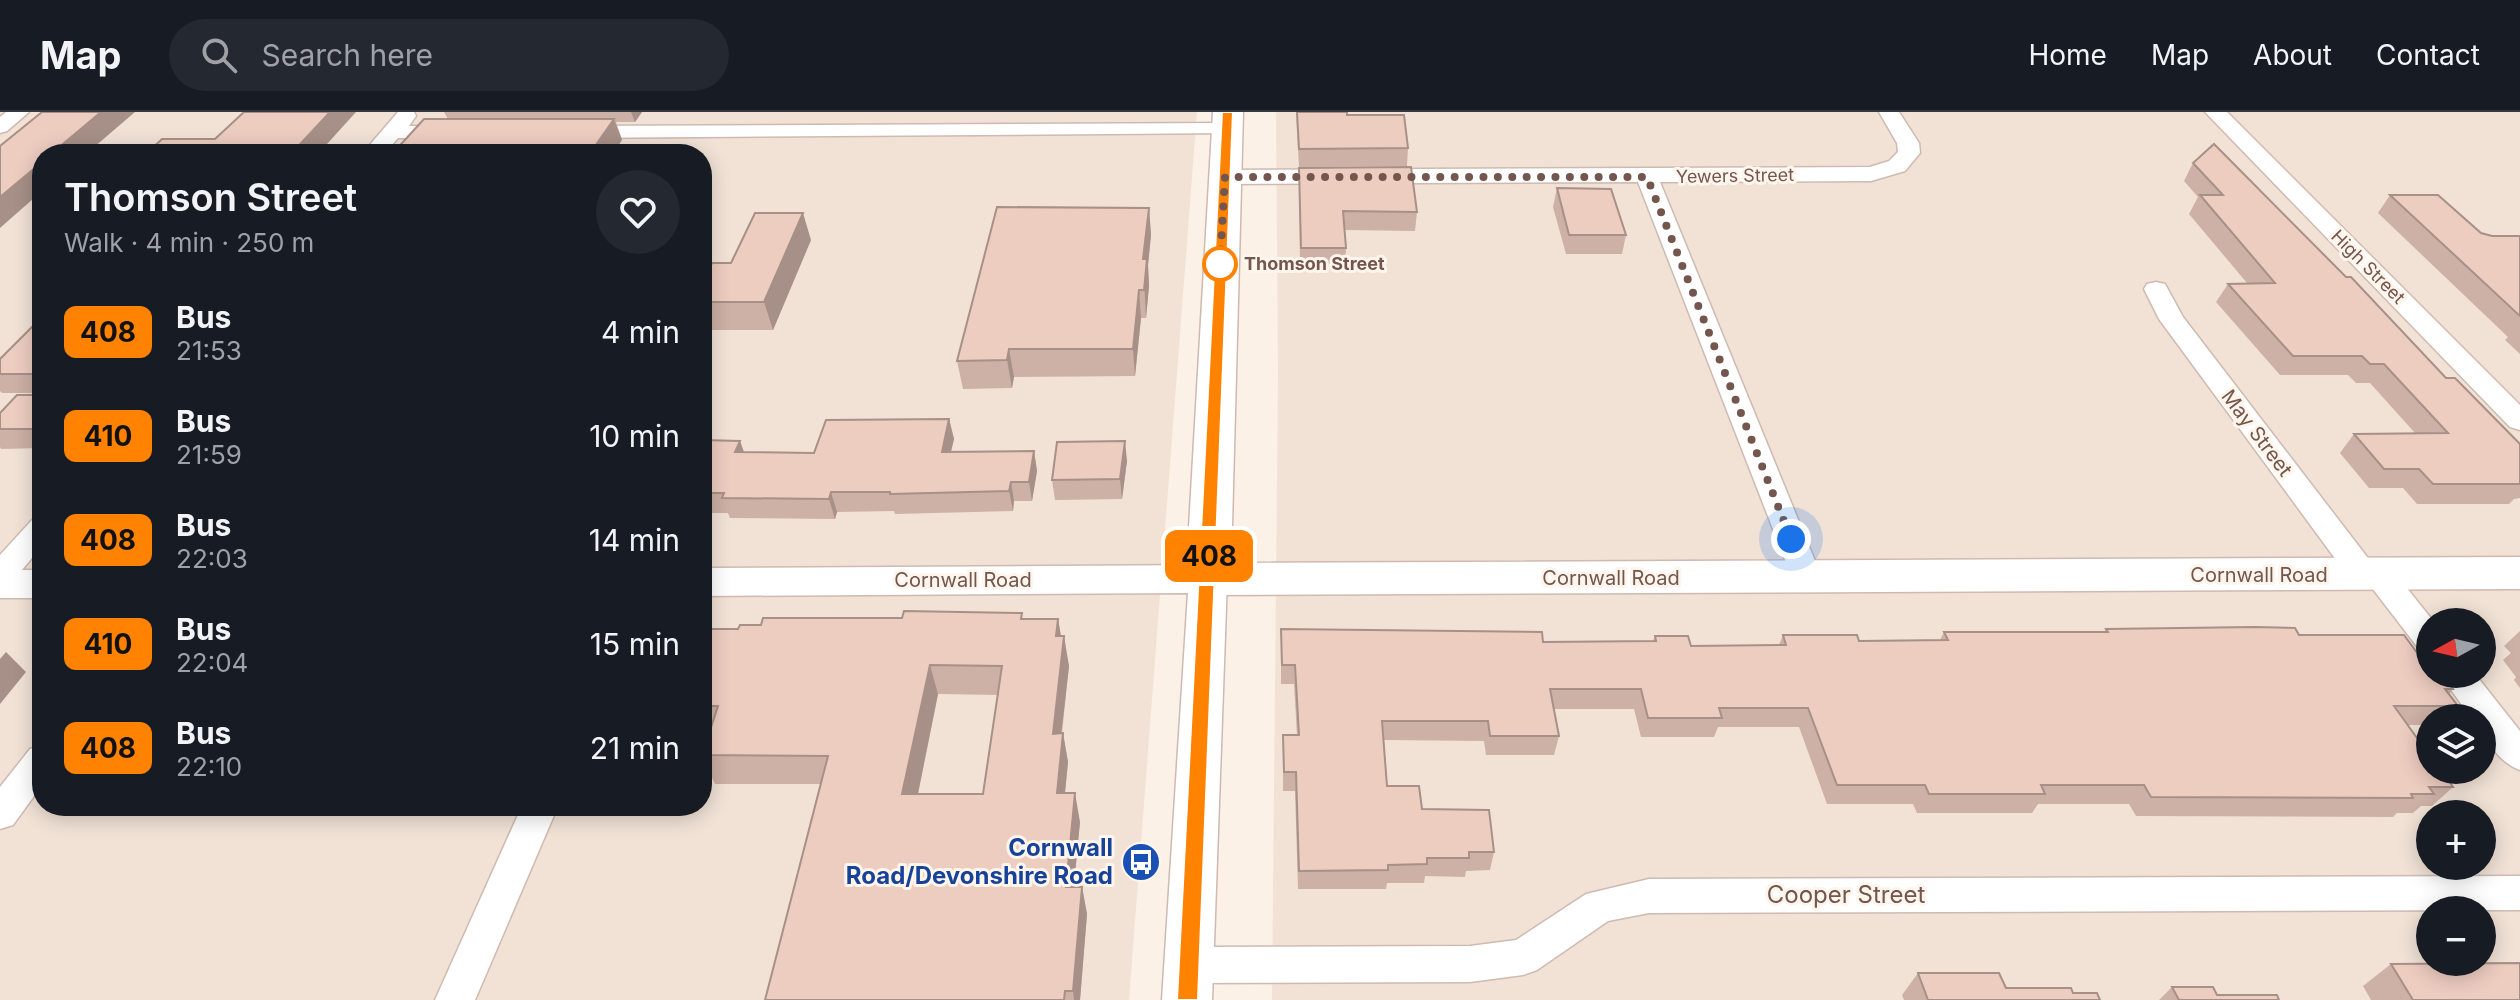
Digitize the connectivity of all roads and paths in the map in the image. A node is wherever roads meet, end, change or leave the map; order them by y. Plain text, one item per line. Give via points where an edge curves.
1 (19, 112) edge
2 (410, 112) edge
3 (1889, 112) edge
4 (2215, 112) edge
5 (1227, 121) edge
6 (0, 127) edge
7 (392, 132) junction
8 (469, 132) edge
9 (549, 132) edge
10 (382, 144) edge
11 (1225, 177) junction
12 (1647, 177) junction
13 (2156, 289) dead end
14 (2520, 421) edge
15 (32, 538) edge
16 (2520, 573) edge
17 (0, 575) edge
18 (2371, 575) junction
19 (1807, 578) junction
20 (1208, 579) junction
21 (712, 582) edge
22 (0, 584) edge
23 (32, 584) edge
24 (2416, 625) edge
25 (2467, 688) edge
26 (2520, 756) edge
27 (32, 772) edge
28 (0, 814) edge
29 (536, 816) edge
30 (2520, 893) edge
31 (1188, 982) edge
32 (455, 1000) edge

1 - 6 street
2 - 7 street
3 - 12 street, Yewers Street via 1908,143 1905,159 1887,171
4 - 14 street, High Street
5 - 9 street
5 - 11 main road
7 - 8 street
7 - 10 street
11 - 12 street, Yewers Street
11 - 20 main road
12 - 19 street
13 - 18 street, May Street via 2163,308
15 - 17 street
16 - 18 main road, Cornwall Road
18 - 19 main road, Cornwall Road
18 - 24 street
19 - 20 main road, Cornwall Road
20 - 21 street, Cornwall Road
20 - 31 street
22 - 23 street
25 - 26 street
27 - 28 street
29 - 32 street
30 - 31 street, Cooper Street via 1649,896 1599,906 1523,957

